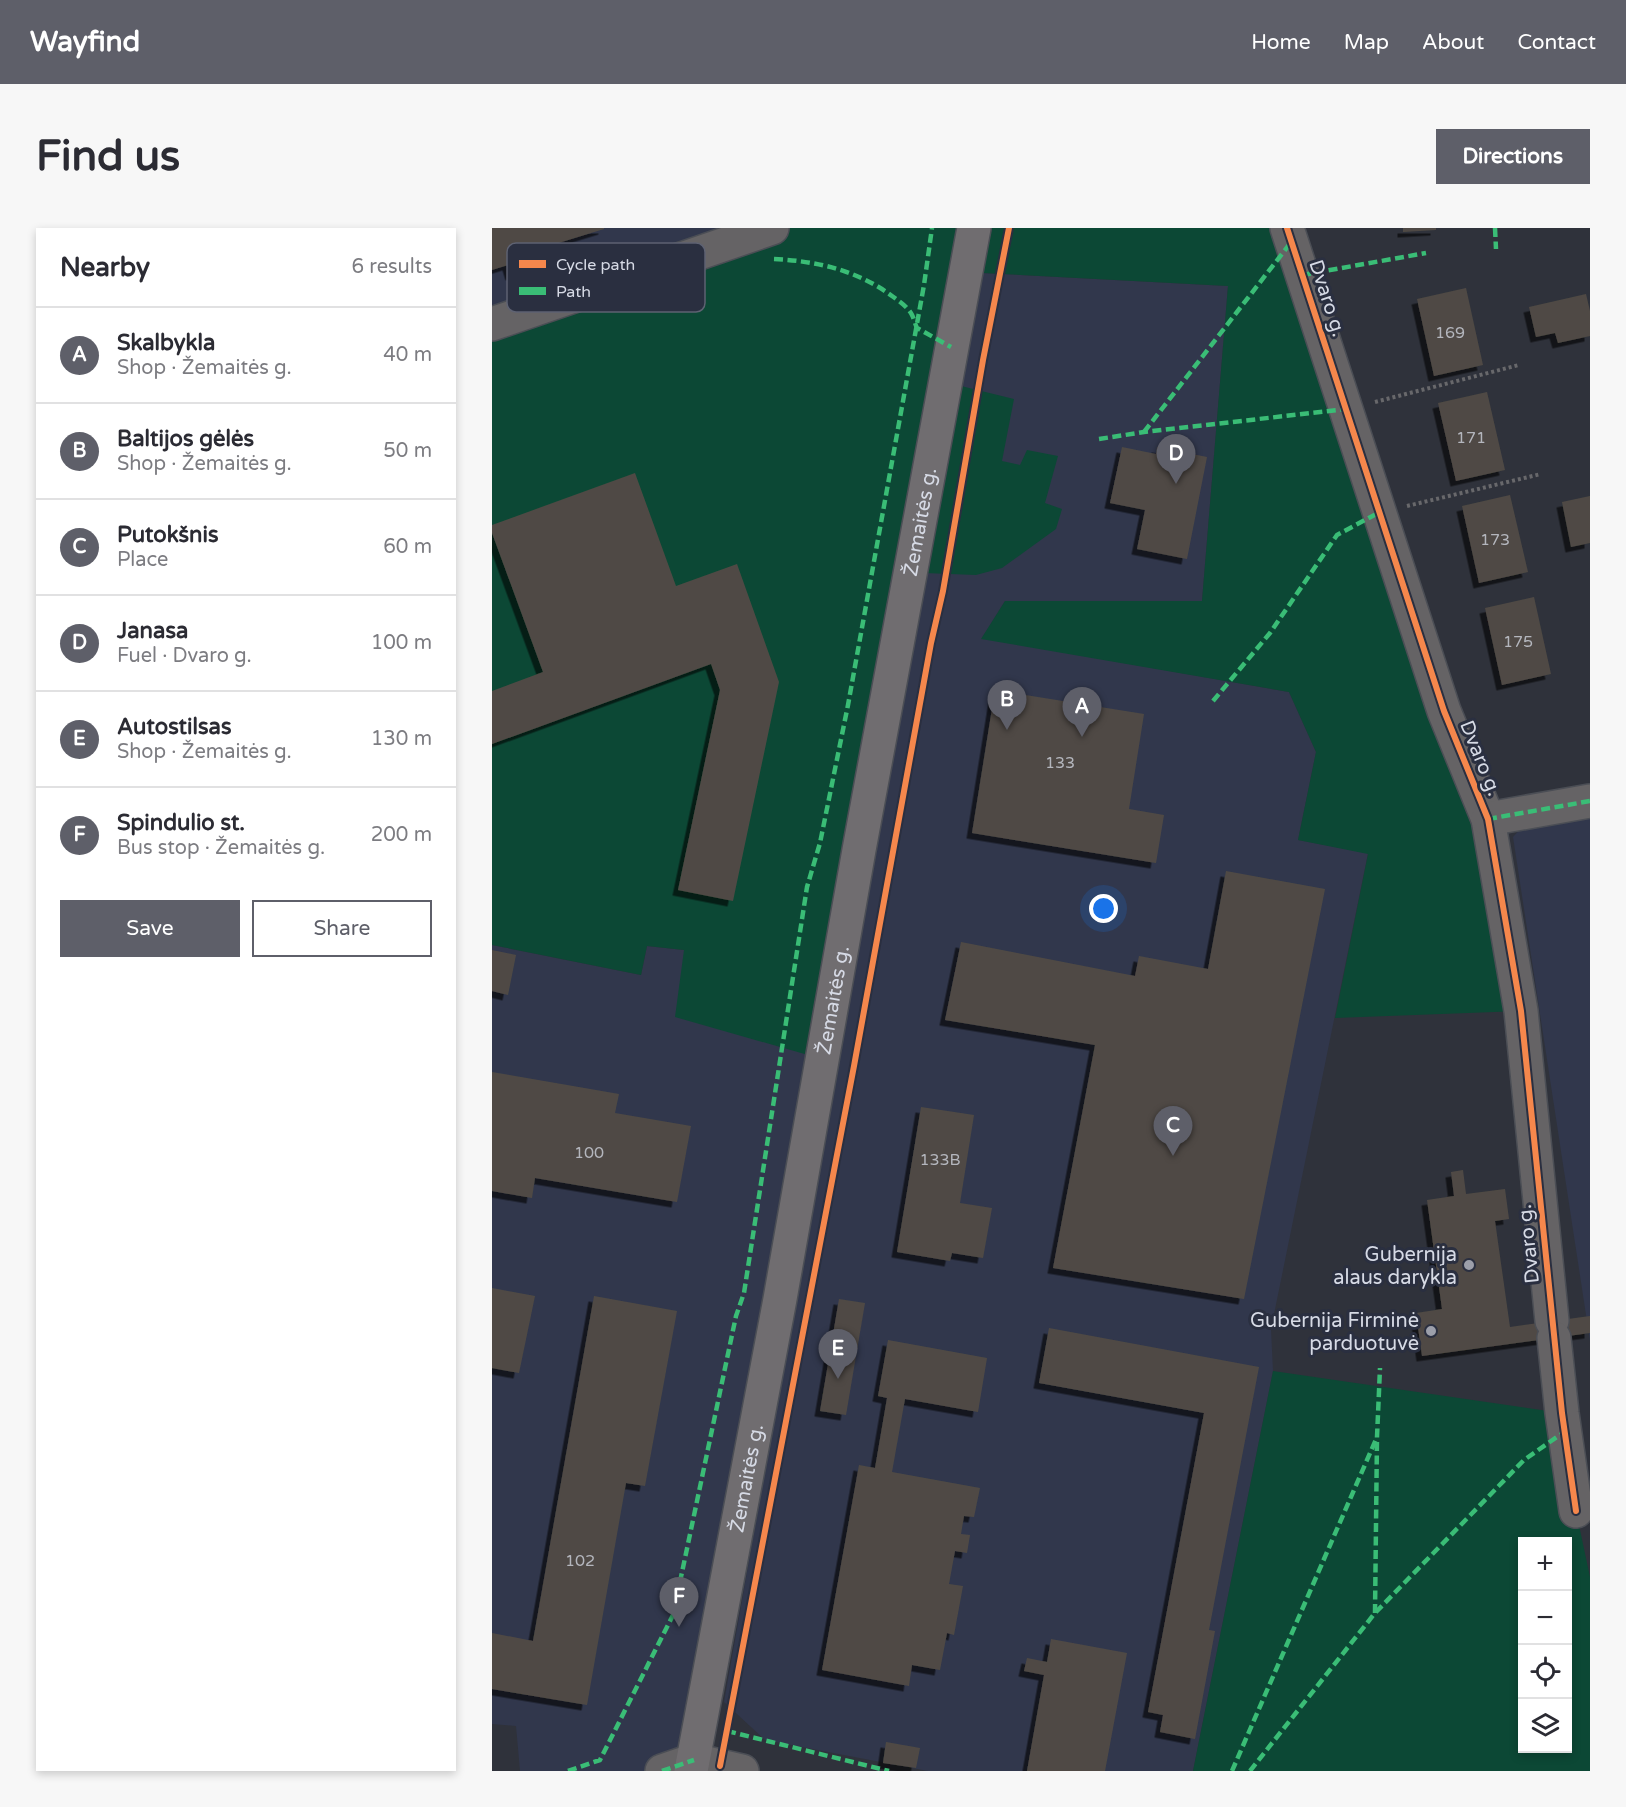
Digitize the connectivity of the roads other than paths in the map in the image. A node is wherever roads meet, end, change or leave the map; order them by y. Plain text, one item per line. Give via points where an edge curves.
1 (771, 228) edge
2 (974, 228) edge
3 (1287, 228) edge
4 (705, 251) edge
5 (527, 312) edge
6 (492, 324) edge
7 (1590, 801) edge
8 (1488, 819) junction
9 (1576, 1511) dead end
10 (692, 1765) edge
11 (662, 1771) edge
12 (742, 1771) edge

1 - 4 street
2 - 10 main road, Žemaitės g.
3 - 8 street, Dvaro g. via 1444,711
5 - 6 street
7 - 8 street
8 - 9 street, Dvaro g. via 1521,1011 1562,1413
10 - 11 street
10 - 12 street

